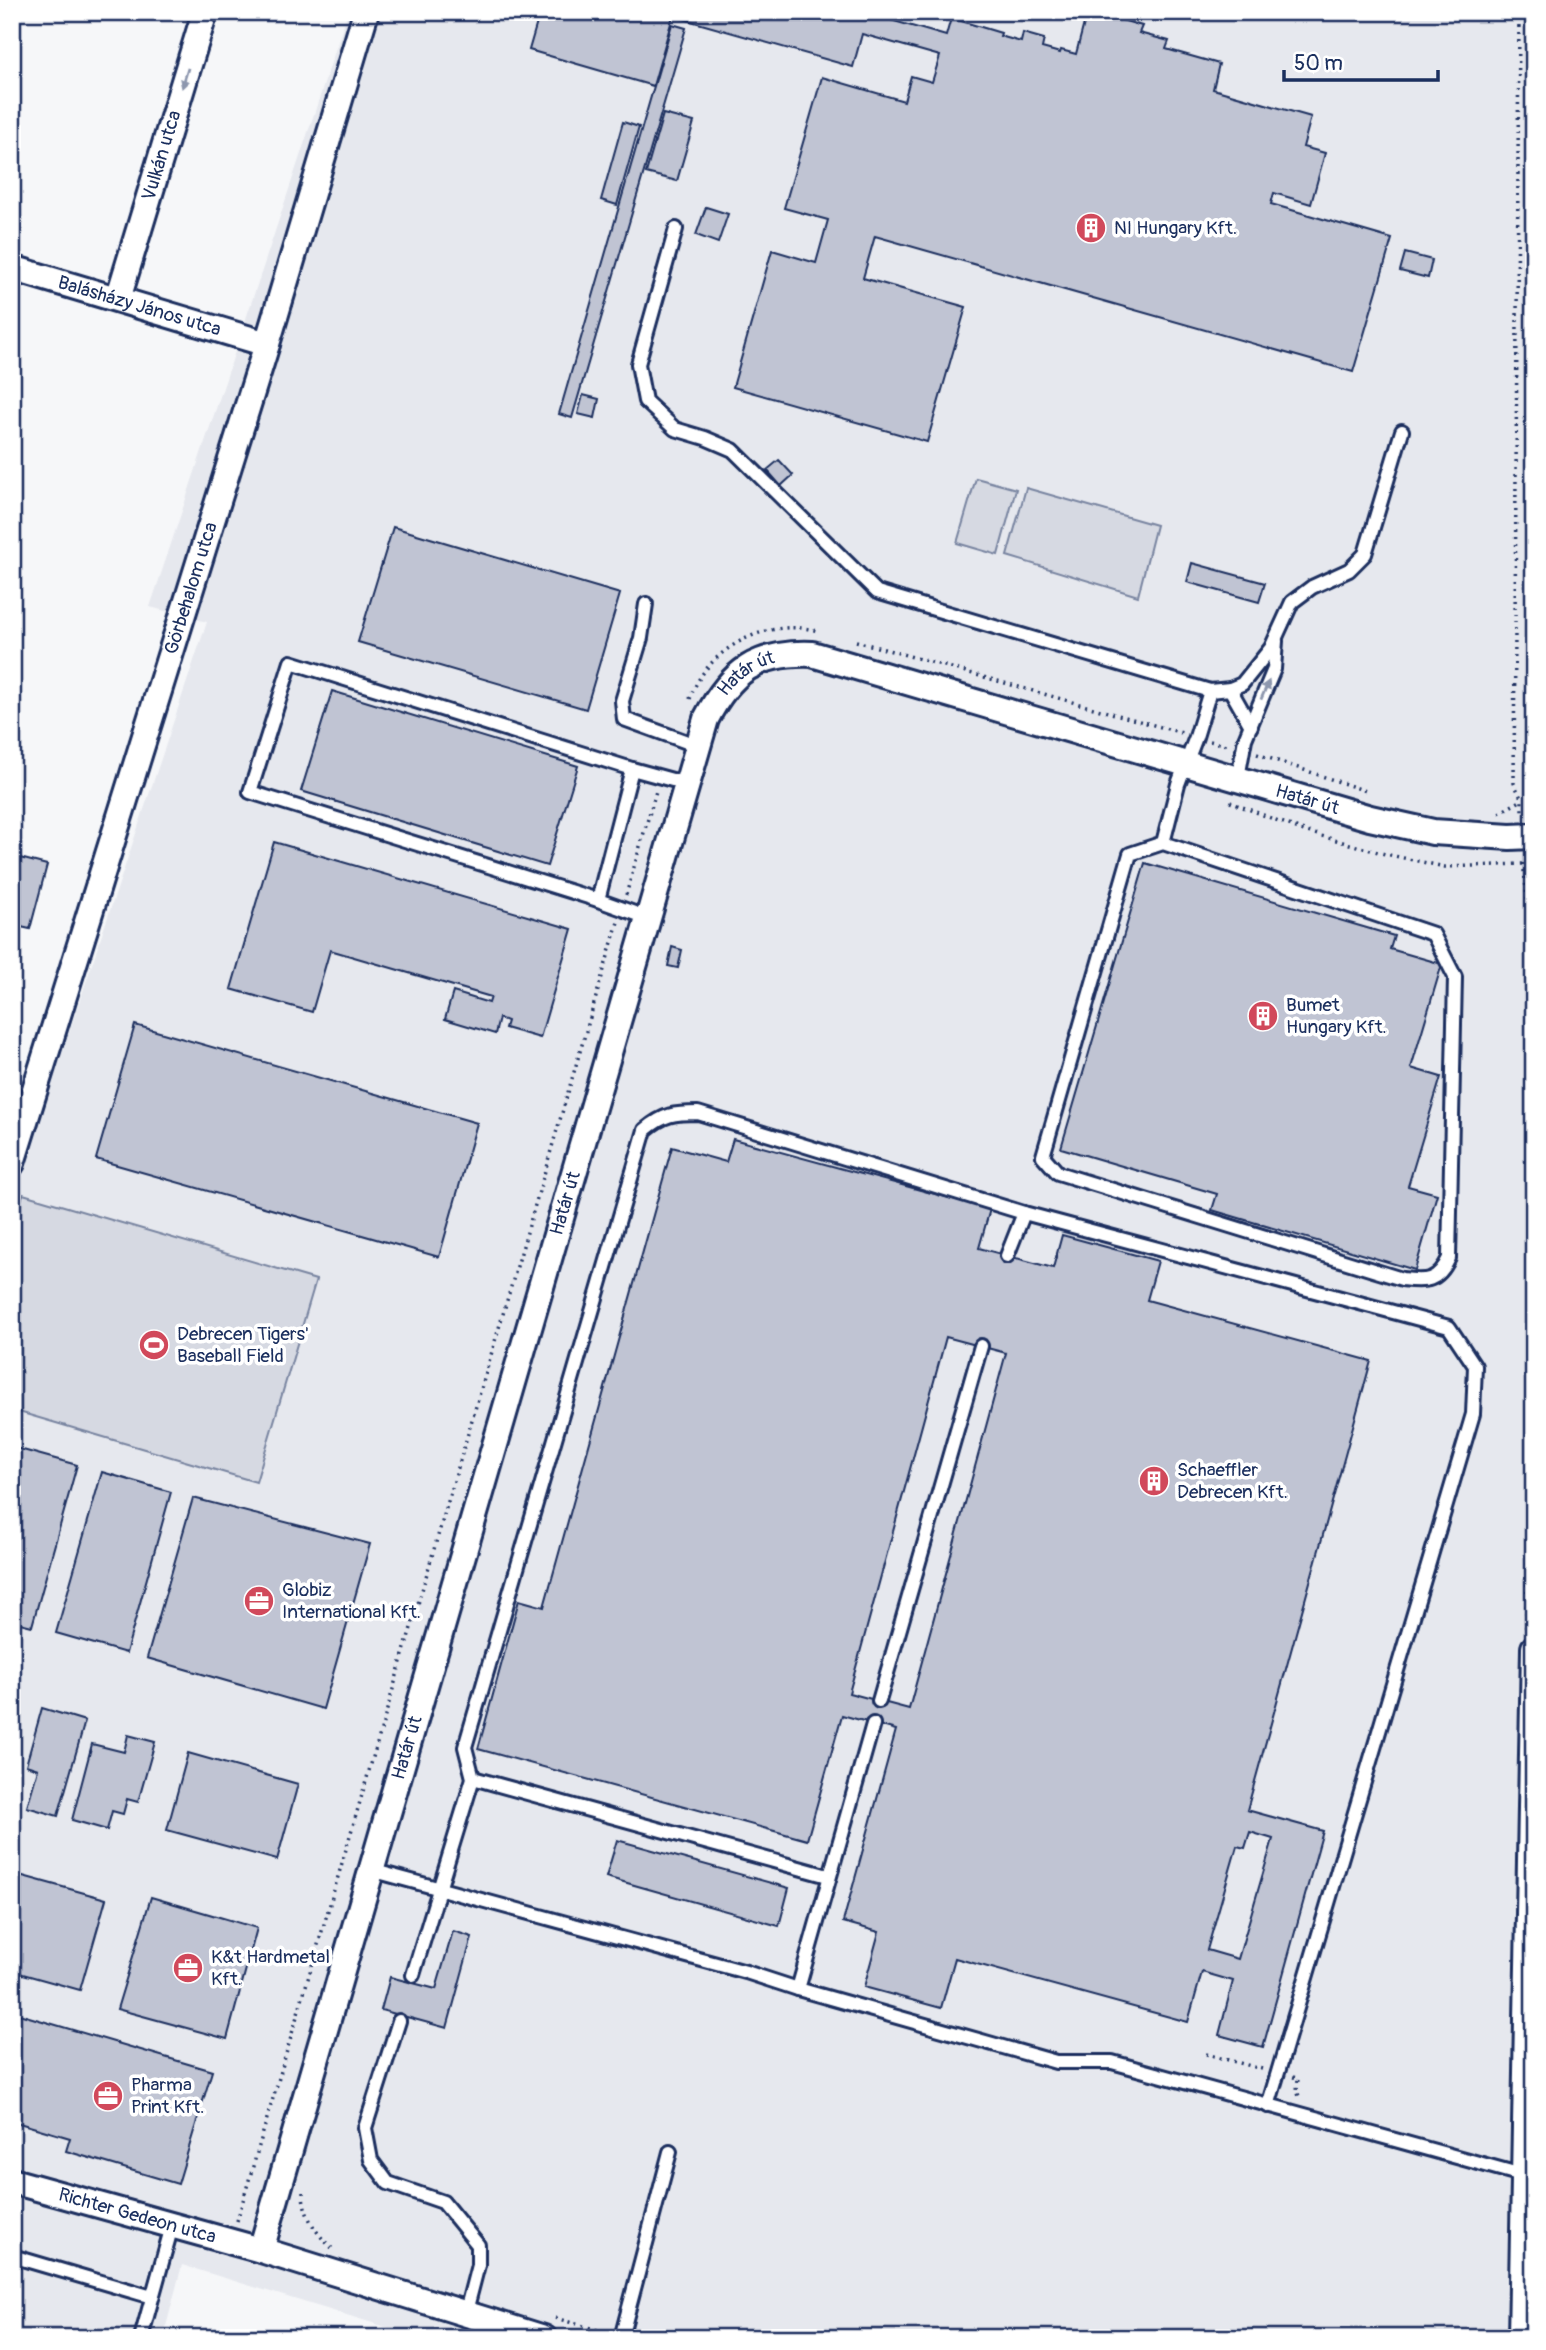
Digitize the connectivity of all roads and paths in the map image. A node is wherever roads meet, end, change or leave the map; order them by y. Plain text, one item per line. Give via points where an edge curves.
1 (205, 12) edge
2 (366, 12) edge
3 (1519, 12) edge
4 (677, 229) dead end
5 (12, 268) edge
6 (118, 299) junction
7 (267, 344) junction
8 (1402, 431) dead end
9 (646, 604) dead end
10 (820, 631) dead end
11 (1277, 637) junction
12 (846, 639) dead end
13 (1230, 689) junction
14 (1210, 691) junction
15 (688, 705) dead end
16 (1251, 726) junction
17 (1196, 737) junction
18 (698, 746) junction
19 (1243, 749) junction
20 (1187, 763) junction
21 (632, 769) junction
22 (660, 776) junction
23 (1238, 778) junction
24 (687, 784) junction
25 (1376, 794) dead end
26 (1228, 802) dead end
27 (1495, 815) dead end
28 (1534, 836) edge
29 (1163, 843) junction
30 (598, 900) junction
31 (622, 908) junction
32 (648, 918) junction
33 (1534, 953) edge
34 (12, 1163) edge
35 (1024, 1213) junction
36 (1007, 1256) dead end
37 (981, 1346) dead end
38 (1534, 1648) edge
39 (879, 1701) dead end
40 (873, 1724) dead end
41 (473, 1778) junction
42 (371, 1870) junction
43 (828, 1876) junction
44 (440, 1890) junction
45 (413, 1975) dead end
46 (798, 1989) junction
47 (399, 2021) dead end
48 (1268, 2106) junction
49 (670, 2152) dead end
50 (1522, 2175) junction
51 (12, 2181) edge
52 (303, 2190) dead end
53 (172, 2226) junction
54 (231, 2241) junction
55 (261, 2250) junction
56 (338, 2254) dead end
57 (12, 2256) edge
58 (152, 2297) junction
59 (465, 2315) junction
60 (545, 2327) edge
61 (622, 2337) edge
62 (141, 2338) edge
63 (1521, 2338) edge

1 -> 6 street, Vulkán utca
2 - 7 street, Görbehalom utca
3 - 27 path via 1514,783 1522,800
4 - 14 lane via 638,364 645,401 658,416 675,429 733,450 877,592
5 - 6 street, Balásházy János utca
6 - 7 street, Balásházy János utca
7 - 34 street, Görbehalom utca
8 - 11 lane via 1365,554 1349,570 1311,587 1292,602
9 - 18 lane via 622,701 624,719
10 - 15 path via 779,627 746,637 718,657 695,682
11 - 13 lane via 1242,684
16 -> 11 lane via 1274,669
12 - 17 path
13 - 14 lane
13 - 16 lane
14 - 17 lane
16 - 19 lane
17 - 19 path
17 - 20 lane
18 - 20 street, Határ út via 706,719 734,677 751,664 789,653 812,654
18 - 24 street, Határ út
19 - 23 lane
19 - 25 path
20 - 23 street, Határ út
20 - 29 lane
21 - 22 lane
21 - 30 lane
21 - 30 lane via 291,662 250,792
22 - 24 lane
22 - 31 path
23 - 28 street, Határ út via 1433,832
24 - 32 street, Határ út
26 - 33 path via 1304,831 1445,867 1523,864
29 - 29 lane via 1130,854 1043,1156 1058,1173 1402,1279 1434,1278 1449,1258 1455,977 1433,934
30 - 31 lane
31 - 32 lane
31 - 54 path
32 - 42 street, Határ út
35 - 36 lane
35 - 41 lane via 698,1113 676,1113 645,1130 465,1747
35 - 48 lane via 1449,1327 1475,1366 1473,1414
37 - 39 lane
38 - 50 street
40 - 43 lane
41 - 43 lane
41 - 44 lane
42 - 44 lane
42 - 55 street, Határ út
43 - 46 lane
44 - 45 lane
44 - 46 lane
46 - 48 lane via 1056,2062 1112,2062
47 - 59 lane via 365,2128 371,2160 388,2183 443,2202 478,2245 478,2265
48 - 50 lane
49 - 61 lane
50 - 63 street
51 - 53 street, Richter Gedeon utca
52 - 56 path via 316,2234
53 - 54 street, Richter Gedeon utca
53 - 58 lane
54 - 55 street, Richter Gedeon utca
55 - 59 street
57 - 58 lane
58 - 62 lane
59 - 60 street
60 - 61 path

